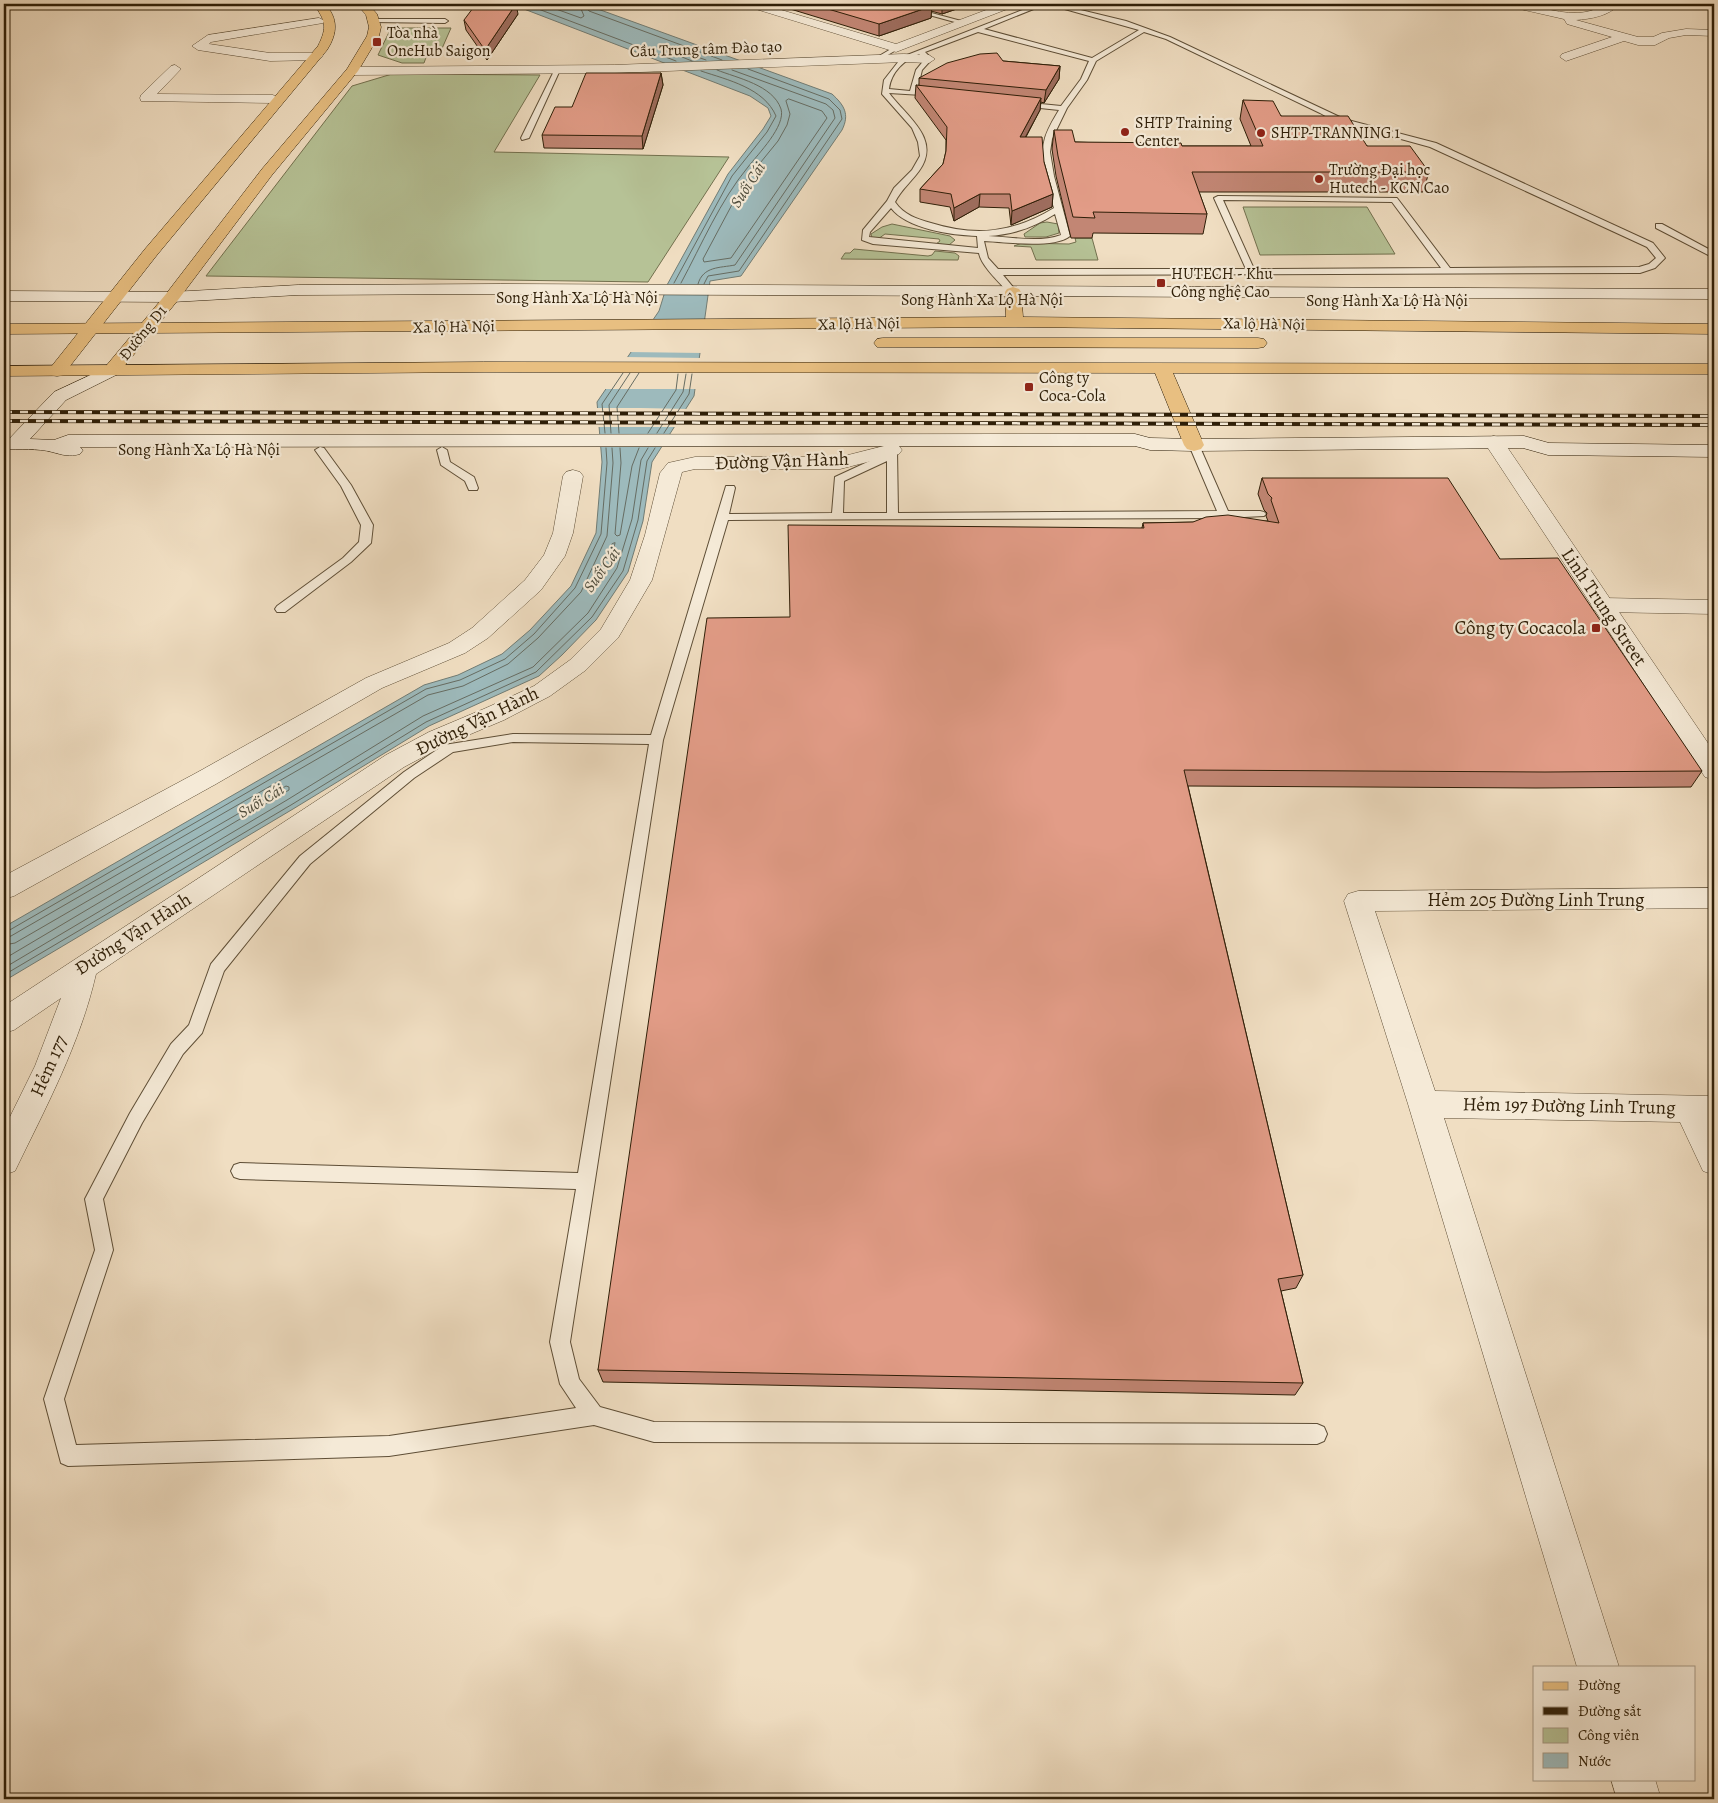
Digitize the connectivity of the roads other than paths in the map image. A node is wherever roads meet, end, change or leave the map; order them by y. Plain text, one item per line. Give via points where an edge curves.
1 (307, 4) edge
2 (319, 4) edge
3 (362, 4) edge
4 (892, 4) edge
5 (1011, 4) edge
6 (1043, 4) edge
7 (1050, 4) edge
8 (1511, 4) edge
9 (1614, 4) edge
10 (759, 5) edge
11 (373, 13) edge
12 (1569, 17) junction
13 (319, 20) junction
14 (445, 21) dead end
15 (962, 22) junction
16 (1144, 29) junction
17 (979, 30) junction
18 (1714, 33) edge
19 (232, 35) junction
20 (1624, 37) junction
21 (320, 52) junction
22 (900, 53) junction
23 (924, 55) junction
24 (270, 57) junction
25 (1566, 57) dead end
26 (1093, 60) junction
27 (175, 69) dead end
28 (304, 70) junction
29 (557, 70) junction
30 (352, 71) junction
31 (886, 91) junction
32 (913, 92) junction
33 (279, 96) junction
34 (948, 97) edge
35 (1015, 103) edge
36 (1064, 108) junction
37 (1341, 121) junction
38 (1353, 135) edge
39 (525, 138) dead end
40 (891, 202) junction
41 (1057, 209) junction
42 (1659, 226) dead end
43 (979, 237) junction
44 (983, 251) junction
45 (1714, 255) edge
46 (1251, 271) junction
47 (1448, 271) junction
48 (995, 272) junction
49 (1714, 294) edge
50 (4, 296) edge
51 (1013, 296) junction
52 (116, 297) junction
53 (172, 298) junction
54 (1714, 301) edge
55 (1015, 322) junction
56 (147, 328) junction
57 (4, 329) edge
58 (90, 329) junction
59 (1714, 329) edge
60 (206, 336) junction
61 (4, 343) edge
62 (78, 343) junction
63 (135, 343) junction
64 (862, 343) dead end
65 (1273, 343) dead end
66 (1714, 343) edge
67 (253, 344) dead end
68 (1509, 344) dead end
69 (1714, 368) edge
70 (112, 370) junction
71 (4, 371) edge
72 (481, 374) junction
73 (1164, 374) junction
74 (1714, 381) edge
75 (58, 383) junction
76 (86, 384) junction
77 (1714, 439) edge
78 (1494, 442) junction
79 (1524, 442) junction
80 (10, 443) edge
81 (1150, 444) junction
82 (477, 445) junction
83 (732, 445) junction
84 (1194, 445) junction
85 (56, 446) junction
86 (320, 450) junction
87 (442, 450) junction
88 (1714, 451) edge
89 (892, 453) junction
90 (572, 476) dead end
91 (472, 488) dead end
92 (730, 488) dead end
93 (1260, 514) dead end
94 (1224, 515) junction
95 (723, 517) junction
96 (837, 517) junction
97 (894, 517) junction
98 (1602, 605) junction
99 (1714, 607) edge
100 (281, 609) dead end
101 (656, 740) junction
102 (1714, 771) edge
103 (4, 889) edge
104 (1714, 898) edge
105 (84, 966) junction
106 (4, 1021) edge
107 (1424, 1104) junction
108 (1702, 1109) edge
109 (4, 1161) edge
110 (1714, 1161) edge
111 (240, 1171) dead end
112 (585, 1181) junction
113 (594, 1415) junction
114 (1317, 1434) dead end
115 (1598, 1666) edge
116 (1633, 1780) edge
117 (1639, 1799) edge

1 - 13 main road
2 - 21 main road, Đường D1 via 332,22
3 - 11 main road
4 - 15 lane
5 - 15 street
6 - 17 lane
7 - 16 lane
8 - 12 street
9 - 12 street via 1593,15
10 - 22 street
11 - 14 lane
11 - 30 main road, Đường D1 via 373,36
12 - 20 street via 1571,22
13 - 19 street
13 - 21 main road via 313,43
15 - 22 street
16 - 26 lane
16 - 37 lane
17 - 23 lane
17 - 26 lane
18 - 20 street via 1686,32 1638,41
19 - 24 street
19 - 24 street via 208,39 198,46
20 - 25 street
21 - 24 street
21 - 28 main road, Đường D1
22 - 23 street
22 - 29 street, Cầu Trung tâm Đào tạo via 877,59
22 - 31 lane
23 - 32 lane
26 - 36 lane via 1089,73
27 - 33 street via 146,98
28 - 30 main road
28 - 33 main road, Đường D1
29 - 30 street, Cầu Trung tâm Đào tạo
29 - 39 lane
30 - 53 main road, Đường D1 via 333,93 336,101 226,242 210,248
31 - 32 lane
31 - 40 lane via 893,105 915,128 924,156
32 - 34 lane
33 - 52 main road, Đường D1
35 - 36 lane
36 - 41 lane via 1047,142
37 - 38 lane
37 - 47 lane via 1433,145 1650,245 1661,258 1640,270
40 - 43 lane via 899,214 913,220
40 - 44 lane via 866,232 865,238
41 - 43 lane via 1022,226
41 - 43 lane via 1066,236 1062,239
42 - 45 lane
43 - 44 lane
44 - 48 lane via 984,258
46 - 47 lane
46 - 47 lane via 1218,198 1394,200
46 - 48 lane
48 - 51 lane
49 - 51 street, Song Hành Xa Lộ Hà Nội
50 - 52 street, Song Hành Xa Lộ Hà Nội
51 - 53 street, Song Hành Xa Lộ Hà Nội via 753,293 294,298 250,292
51 - 54 street, Song Hành Xa Lộ Hà Nội
51 - 55 main road
52 - 53 street, Song Hành Xa Lộ Hà Nội
52 - 58 main road, Đường D1
53 - 56 main road, Đường D1
55 - 59 main road, Xa lộ Hà Nội
55 - 60 main road, Xa lộ Hà Nội via 498,326
56 - 58 main road, Xa lộ Hà Nội
56 - 60 main road, Xa lộ Hà Nội
56 - 63 main road, Đường D1
57 - 58 main road, Xa lộ Hà Nội
58 - 62 main road, Đường D1
60 - 63 main road, Xa lộ Hà Nội
60 - 67 main road
61 - 62 main road, Xa lộ Hà Nội
62 - 63 main road, Xa lộ Hà Nội
62 - 75 main road, Đường D1
63 - 70 main road, Đường D1
64 - 65 main road, Xa lộ Hà Nội
66 - 68 main road
69 - 73 main road
70 - 72 main road
70 - 75 main road
70 - 76 street, Đường D1
71 - 75 main road
72 - 73 main road
72 - 76 main road
73 - 74 main road
73 - 84 main road
75 - 76 street, Đường D1
75 - 80 street, Đường D1
77 - 79 street, Song Hành Xa Lộ Hà Nội via 1538,436
78 - 79 street, Song Hành Xa Lộ Hà Nội
78 - 84 street, Song Hành Xa Lộ Hà Nội
78 - 98 street, Linh Trung Street
79 - 88 street, Song Hành Xa Lộ Hà Nội via 1548,449
80 - 85 street, Song Hành Xa Lộ Hà Nội
81 - 83 street, Song Hành Xa Lộ Hà Nội via 1135,440
81 - 84 street, Song Hành Xa Lộ Hà Nội
81 - 89 street, Song Hành Xa Lộ Hà Nội via 1138,451
82 - 83 street, Song Hành Xa Lộ Hà Nội
82 - 85 street, Song Hành Xa Lộ Hà Nội via 68,441
82 - 87 street, Song Hành Xa Lộ Hà Nội
83 - 89 street, Song Hành Xa Lộ Hà Nội
84 - 94 lane
85 - 86 street, Song Hành Xa Lộ Hà Nội via 64,450
86 - 87 street, Song Hành Xa Lộ Hà Nội
86 - 100 lane via 346,485 366,525 365,543
87 - 91 lane via 445,463 470,479
89 - 96 lane via 839,479
89 - 97 lane
89 - 105 street, Đường Vận Hành via 840,463 695,463 675,466 670,473 641,580 610,633 578,665 542,691 395,761
90 - 103 street via 563,534 554,556 533,585 474,638 374,683
92 - 95 lane
93 - 94 lane
94 - 97 lane
95 - 96 lane
95 - 101 lane
96 - 97 lane
98 - 99 street
98 - 102 street, Linh Trung Street
101 - 112 lane
101 - 113 lane via 513,738 449,748 409,775 305,860 217,968 196,1028 177,1049 94,1199 104,1250 54,1399 68,1456 390,1446
104 - 107 street, Hẻm 205 Đường Linh Trung via 1358,901
105 - 106 street, Đường Vận Hành
105 - 109 street, Hẻm 177 via 80,987 57,1051
107 - 108 street, Hẻm 197 Đường Linh Trung
107 - 115 street
108 - 110 street
111 - 112 lane
112 - 113 lane via 560,1342 570,1384
113 - 114 lane via 654,1432
116 - 117 street

